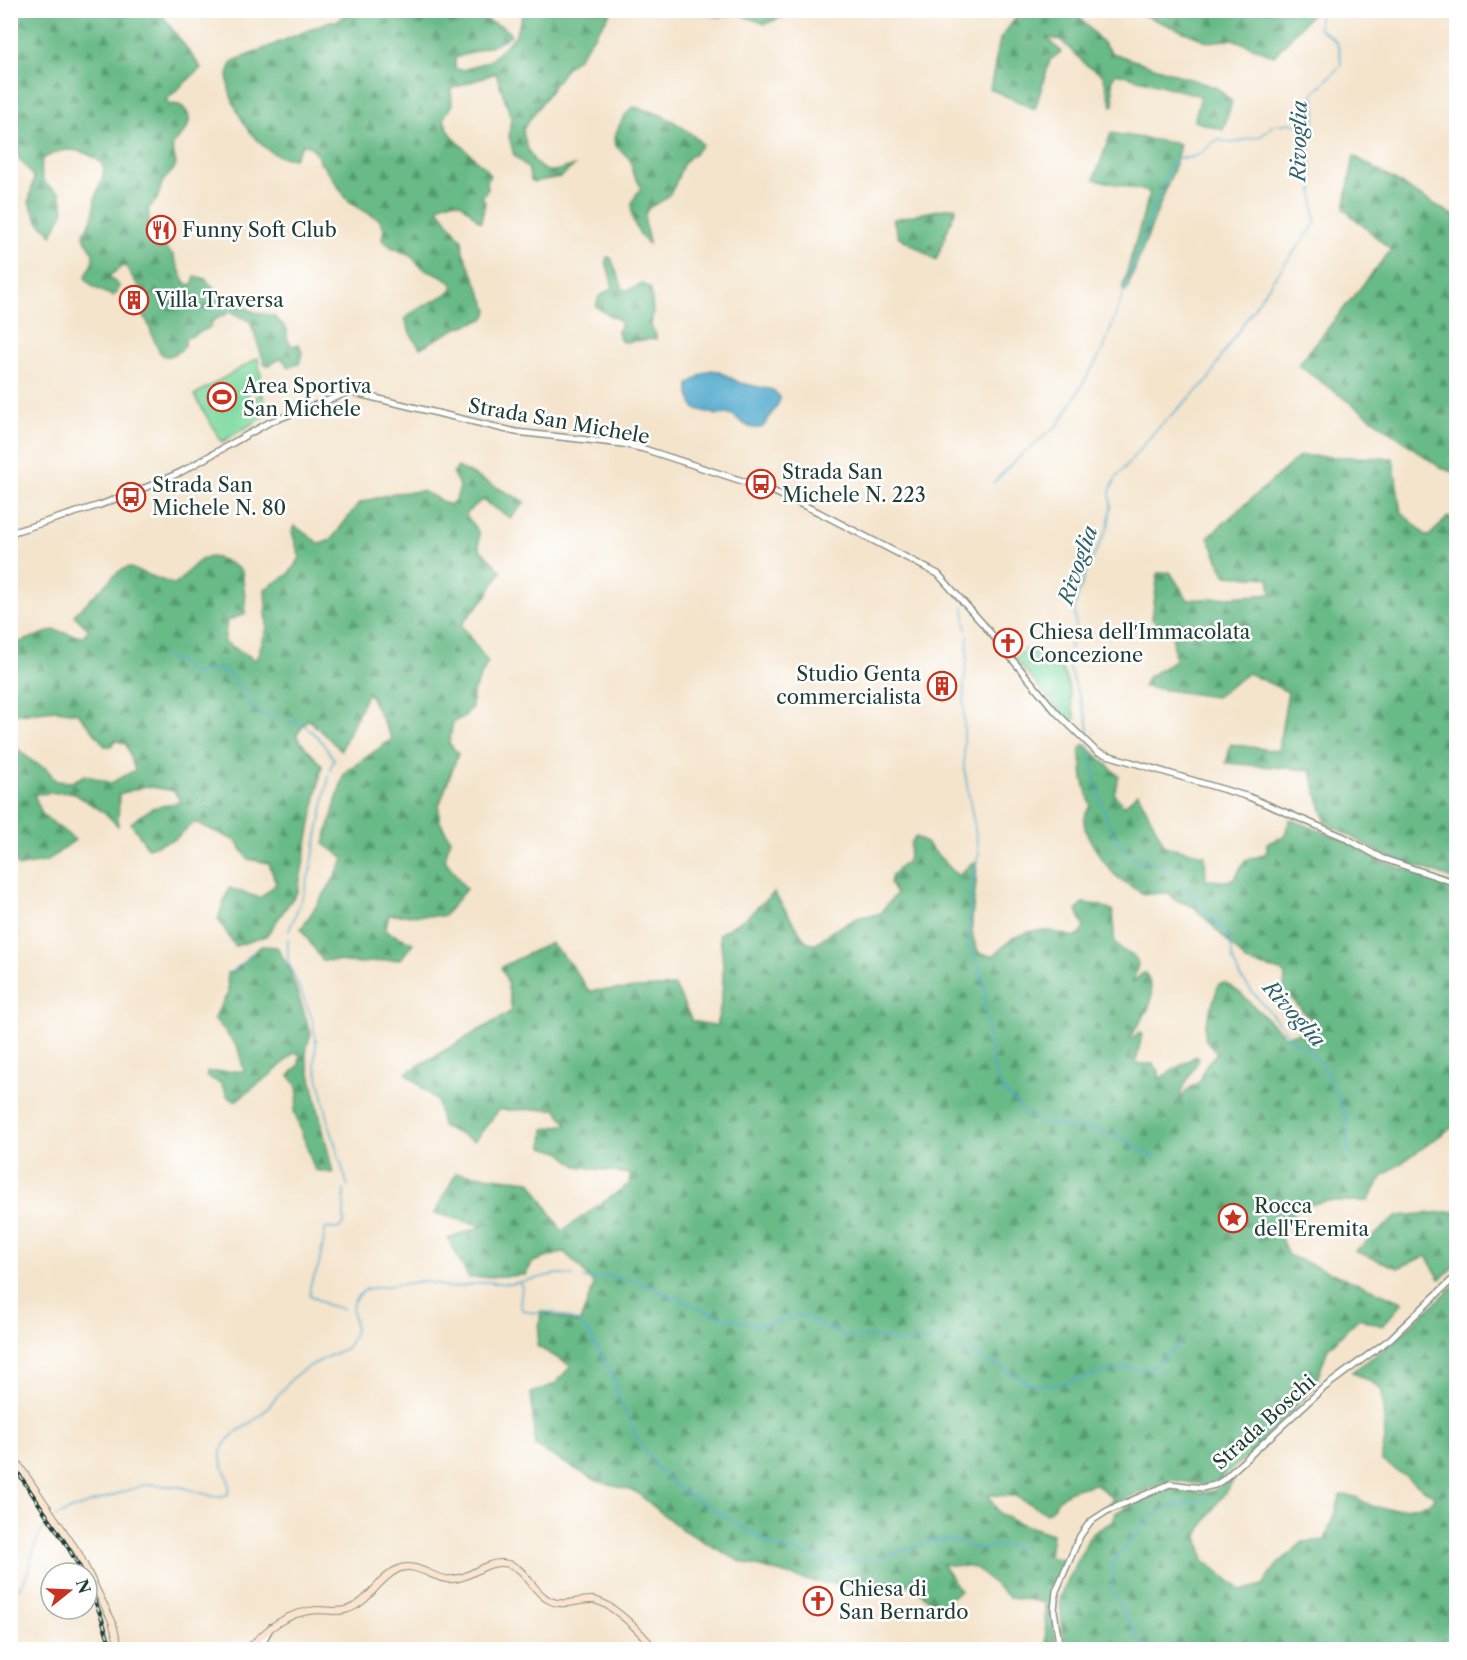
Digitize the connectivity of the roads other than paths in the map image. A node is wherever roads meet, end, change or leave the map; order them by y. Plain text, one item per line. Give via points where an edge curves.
1 (10, 533) edge
2 (1456, 883) edge
3 (1456, 1276) edge
4 (10, 1452) edge
5 (272, 1625) junction
6 (120, 1650) edge
7 (247, 1650) edge
8 (258, 1650) edge
9 (655, 1650) edge
10 (1060, 1650) edge

1 - 2 street, Strada San Michele via 152,485 270,422 350,392 516,432 644,449 770,490 942,577 1056,712 1094,750 1249,797 1344,837 1381,858
3 - 10 street, Strada Boschi via 1390,1339 1321,1390 1223,1480 1202,1488 1170,1484 1090,1522 1056,1591 1054,1610
4 - 6 main road via 92,1577
5 - 7 main road
5 - 8 street
5 - 9 main road via 297,1614 353,1607 398,1569 415,1568 452,1579 501,1562 523,1572 537,1592 552,1602 590,1600 608,1605

